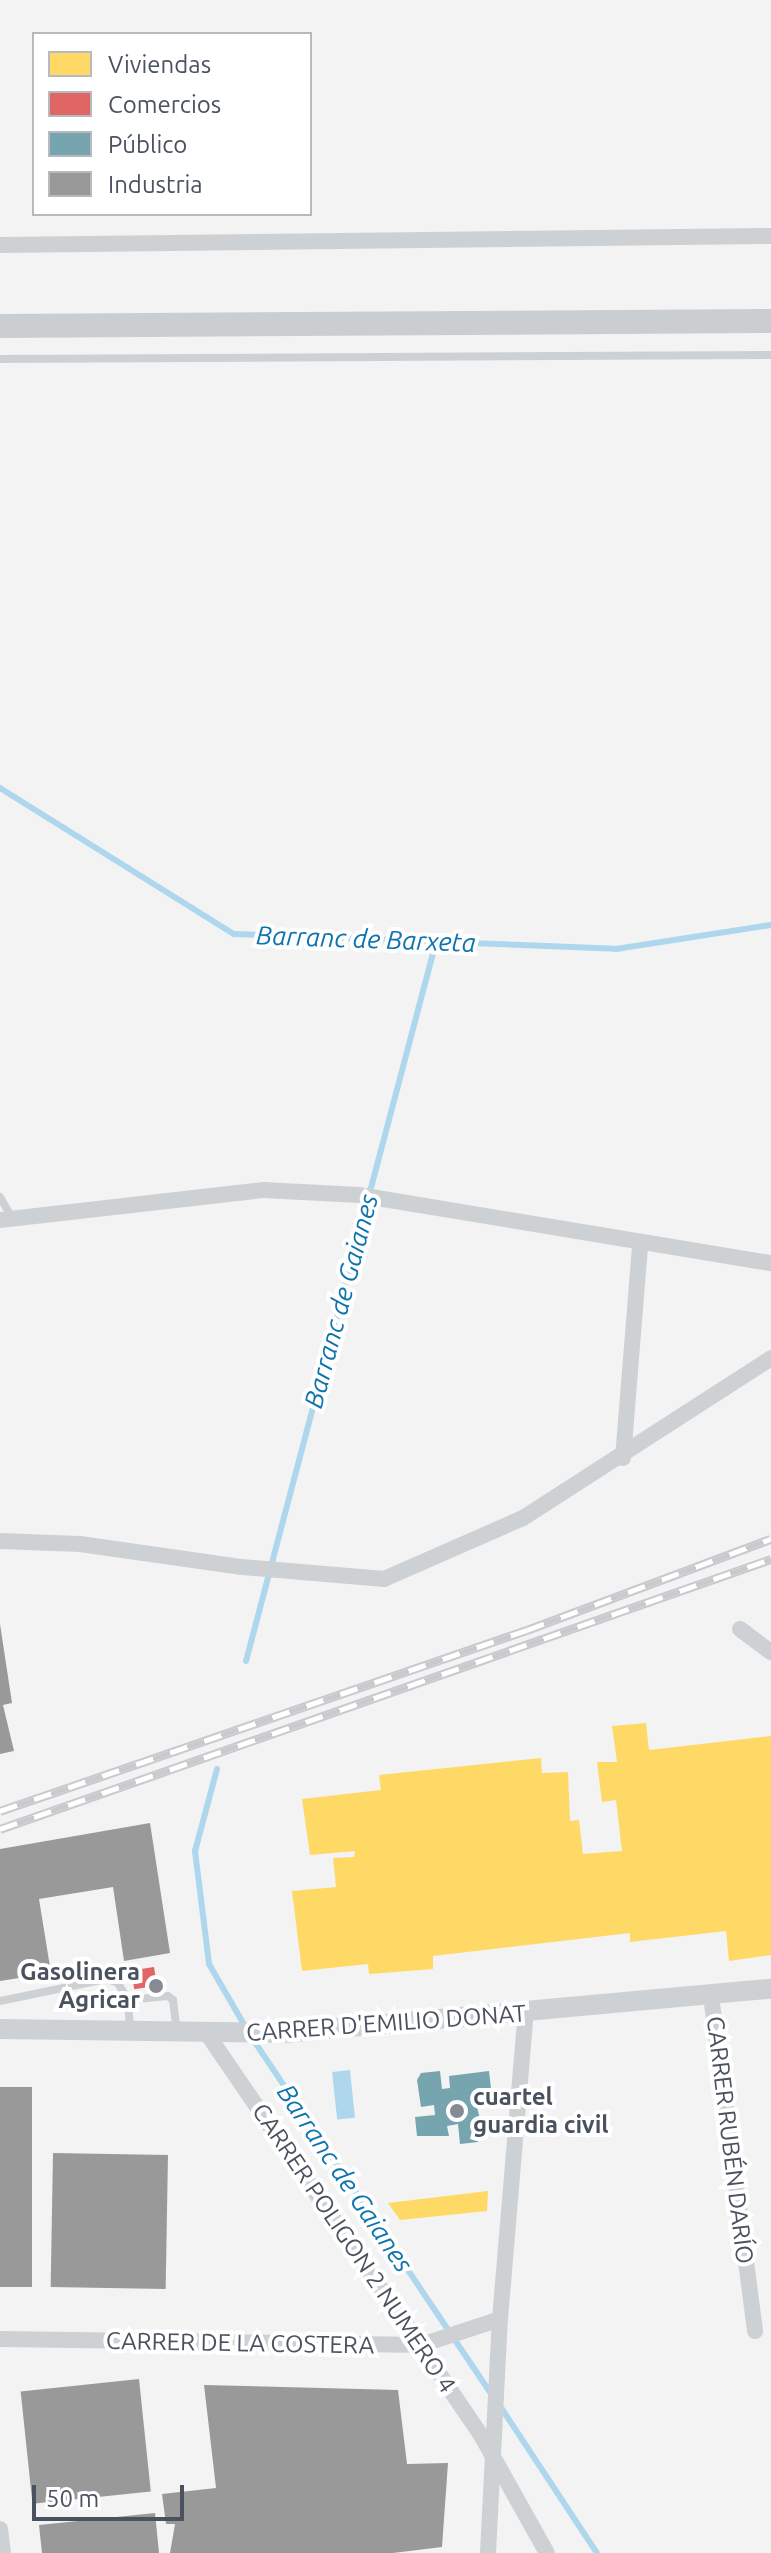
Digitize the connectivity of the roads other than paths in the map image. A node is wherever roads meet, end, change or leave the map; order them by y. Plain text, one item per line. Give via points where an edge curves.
1 (771, 236) edge
2 (0, 245) edge
3 (771, 321) edge
4 (0, 326) edge
5 (771, 355) edge
6 (0, 359) edge
7 (0, 1197) edge
8 (6, 1219) edge
9 (640, 1245) junction
10 (771, 1263) edge
11 (771, 1358) edge
12 (623, 1458) junction
13 (0, 1541) edge
14 (740, 1629) dead end
15 (771, 1652) edge
16 (771, 1989) edge
17 (711, 1996) junction
18 (128, 2000) junction
19 (0, 2001) edge
20 (526, 2012) junction
21 (0, 2029) edge
22 (131, 2032) junction
23 (177, 2034) junction
24 (208, 2035) junction
25 (500, 2319) junction
26 (755, 2331) dead end
27 (0, 2339) edge
28 (427, 2343) junction
29 (494, 2464) junction
30 (0, 2529) edge
31 (3, 2553) edge
32 (488, 2553) edge
33 (547, 2553) edge

1 - 2 street
3 - 4 main road
5 - 6 lane
7 - 8 lane
8 - 9 street via 264,1190 383,1197
9 - 10 street
9 - 12 street
11 - 12 street
12 - 13 street via 523,1518 384,1579 242,1567 80,1544
14 - 15 street
16 - 17 street, CARRER D'EMILIO DONAT
17 - 20 street, CARRER D'EMILIO DONAT
17 - 26 street, CARRER RUBÉN DARÍO
18 - 19 lane via 118,1983 106,1979
18 - 22 lane
18 - 23 lane via 168,1996
20 - 24 street, CARRER D'EMILIO DONAT
20 - 25 street
21 - 22 street, CARRER D'EMILIO DONAT
22 - 23 street, CARRER D'EMILIO DONAT
23 - 24 street, CARRER D'EMILIO DONAT
24 - 28 street, CARRER POLIGON 2 NUMERO 4
25 - 28 street, CARRER DE LA COSTERA
25 - 29 street
27 - 28 street, CARRER DE LA COSTERA
28 - 29 street, CARRER POLIGON 2 NUMERO 4
29 - 32 street
29 - 33 street, CARRER POLIGON 2 NUMERO 4
30 - 31 street

